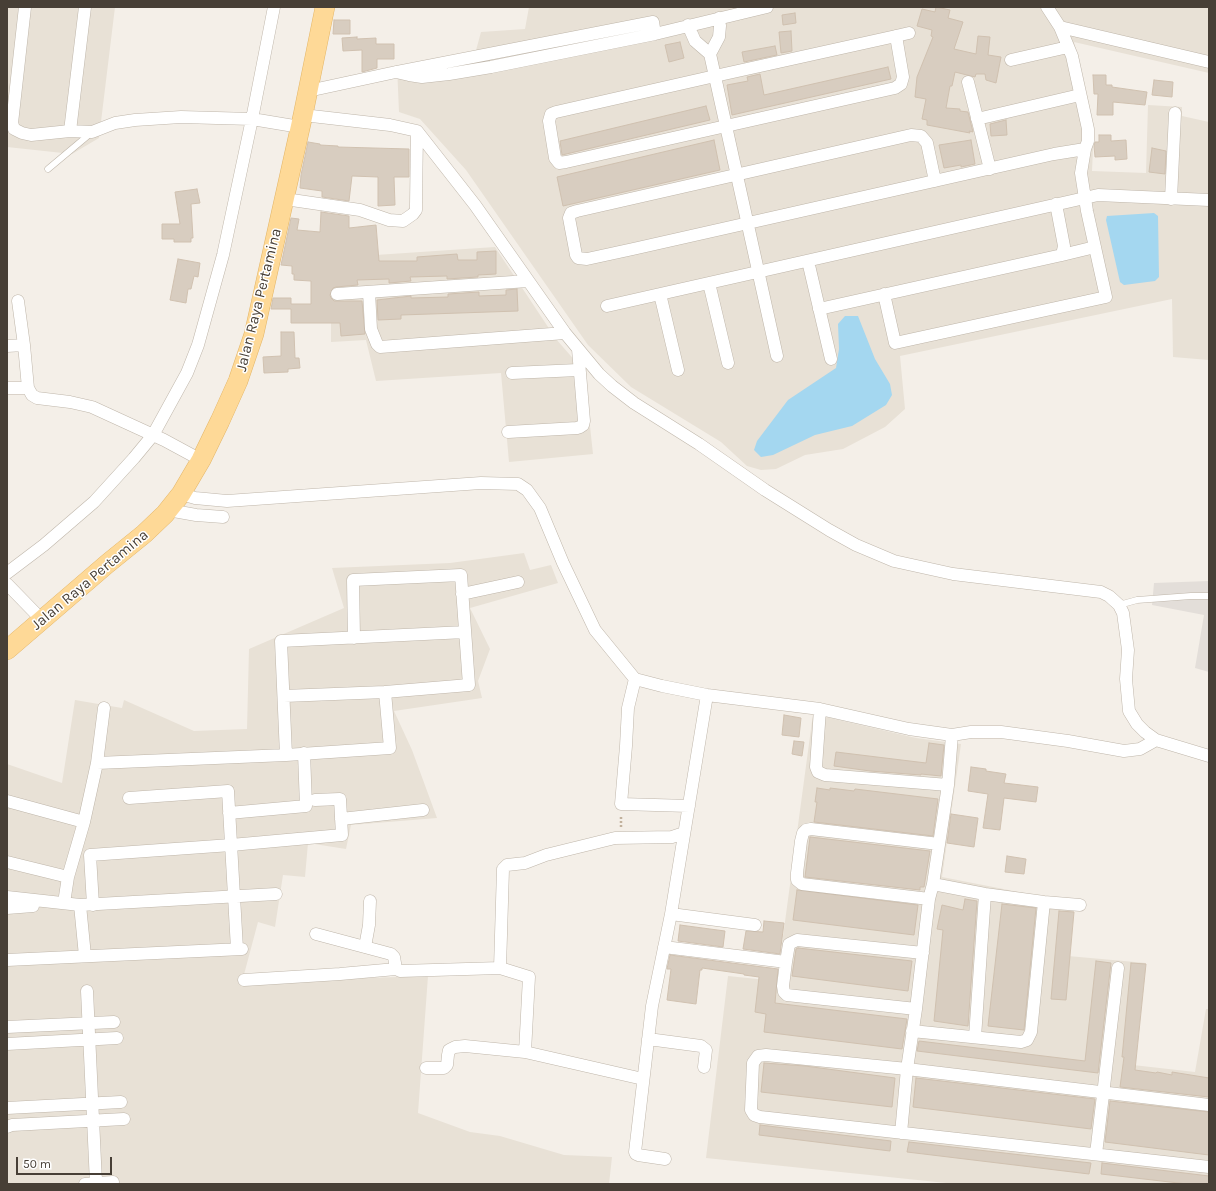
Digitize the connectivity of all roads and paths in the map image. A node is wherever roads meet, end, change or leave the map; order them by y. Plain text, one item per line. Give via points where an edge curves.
1 (25, 7) edge
2 (85, 7) edge
3 (274, 7) edge
4 (325, 7) edge
5 (767, 7) edge
6 (1047, 7) edge
7 (719, 18) junction
8 (688, 25) junction
9 (1060, 27) junction
10 (909, 33) dead end
11 (896, 36) junction
12 (1068, 46) junction
13 (710, 54) junction
14 (1011, 60) dead end
15 (1209, 62) edge
16 (715, 76) junction
17 (968, 82) dead end
18 (308, 91) junction
19 (1080, 95) junction
20 (1175, 112) dead end
21 (256, 119) junction
22 (978, 119) junction
23 (299, 123) junction
24 (726, 125) junction
25 (70, 131) junction
26 (417, 131) junction
27 (92, 132) junction
28 (1085, 149) junction
29 (48, 169) dead end
30 (990, 169) junction
31 (737, 174) junction
32 (935, 181) junction
33 (285, 198) junction
34 (1085, 198) junction
35 (1171, 199) junction
36 (1209, 200) edge
37 (1056, 204) junction
38 (747, 223) junction
39 (1096, 247) junction
40 (1062, 255) junction
41 (808, 261) junction
42 (758, 272) junction
43 (528, 281) junction
44 (709, 283) junction
45 (369, 292) junction
46 (337, 294) dead end
47 (660, 294) junction
48 (884, 294) junction
49 (18, 301) dead end
50 (607, 306) dead end
51 (819, 309) junction
52 (565, 333) junction
53 (24, 345) junction
54 (7, 346) edge
55 (578, 349) junction
56 (777, 356) dead end
57 (830, 359) dead end
58 (728, 362) dead end
59 (578, 370) junction
60 (678, 370) dead end
61 (512, 373) dead end
62 (7, 388) edge
63 (28, 388) junction
64 (508, 432) dead end
65 (159, 438) junction
66 (194, 456) junction
67 (181, 494) junction
68 (168, 510) junction
69 (223, 516) dead end
70 (7, 572) edge
71 (518, 582) dead end
72 (7, 584) edge
73 (462, 594) junction
74 (1209, 596) edge
75 (1119, 605) junction
76 (42, 620) junction
77 (465, 632) junction
78 (354, 638) junction
79 (7, 650) edge
80 (635, 679) junction
81 (385, 692) junction
82 (707, 694) junction
83 (284, 696) junction
84 (104, 708) dead end
85 (820, 709) junction
86 (952, 735) junction
87 (1156, 740) junction
88 (304, 753) junction
89 (286, 755) junction
90 (1209, 756) edge
91 (97, 763) junction
92 (948, 785) junction
93 (129, 798) dead end
94 (315, 800) dead end
95 (7, 801) edge
96 (621, 804) junction
97 (689, 806) junction
98 (423, 810) dead end
99 (229, 813) junction
100 (341, 819) junction
101 (84, 822) junction
102 (684, 833) junction
103 (616, 838) junction
104 (939, 844) junction
105 (231, 846) junction
106 (7, 862) edge
107 (68, 877) junction
108 (933, 884) junction
109 (276, 894) dead end
110 (984, 894) junction
111 (234, 897) junction
112 (7, 898) edge
113 (929, 899) junction
114 (370, 901) dead end
115 (1044, 902) junction
116 (64, 903) junction
117 (80, 905) junction
118 (93, 905) junction
119 (1080, 905) dead end
120 (7, 908) edge
121 (671, 914) junction
122 (755, 925) dead end
123 (316, 934) dead end
124 (366, 947) junction
125 (664, 947) junction
126 (923, 953) junction
127 (85, 956) junction
128 (7, 960) edge
129 (786, 962) junction
130 (500, 968) junction
131 (1118, 968) dead end
132 (396, 969) junction
133 (244, 980) dead end
134 (87, 991) dead end
135 (916, 1009) junction
136 (114, 1022) dead end
137 (88, 1023) junction
138 (7, 1027) edge
139 (912, 1031) junction
140 (975, 1037) junction
141 (117, 1038) dead end
142 (89, 1039) junction
143 (648, 1039) junction
144 (7, 1044) edge
145 (525, 1052) junction
146 (704, 1067) dead end
147 (426, 1068) dead end
148 (907, 1068) junction
149 (643, 1079) junction
150 (1103, 1093) junction
151 (121, 1102) dead end
152 (92, 1103) junction
153 (1209, 1105) edge
154 (7, 1108) edge
155 (124, 1119) dead end
156 (93, 1121) junction
157 (7, 1127) edge
158 (901, 1133) junction
159 (1096, 1154) junction
160 (665, 1159) dead end
161 (1209, 1167) edge
162 (113, 1182) dead end
163 (90, 1184) edge

1 - 25 street via 12,123 14,129 31,135
2 - 25 street
3 - 21 street
4 - 18 main road, Jalan Raya Pertamina
5 - 7 street
6 - 9 street
7 - 8 street
7 - 13 street via 719,37
8 - 13 street via 695,41
8 - 18 street via 498,66 422,76 396,72
9 - 12 street
9 - 15 street
10 - 11 street
11 - 16 street
11 - 24 street via 903,77 899,86
12 - 14 street
12 - 19 street
13 - 16 street
16 - 24 street
16 - 24 street via 550,114 554,158 559,163 566,162
17 - 22 street
18 - 23 main road, Jalan Raya Pertamina
19 - 22 street
19 - 28 street via 1089,136
20 - 35 street
21 - 23 street
21 - 27 street via 181,117 135,120
21 - 65 street via 198,345
22 - 30 street
23 - 26 street via 390,125
23 - 33 main road, Jalan Raya Pertamina
24 - 31 street
25 - 27 street
26 - 33 street via 416,210 403,221 389,220 360,210
26 - 43 street via 475,205
27 - 29 lane
28 - 30 street
28 - 34 street via 1081,172
30 - 32 street
31 - 32 street via 917,135 927,143
31 - 38 street
31 - 38 street via 571,213 569,218 575,249 578,258 587,259
32 - 38 street
33 - 66 main road, Jalan Raya Pertamina via 247,358 238,381
34 - 35 street via 1098,195
34 - 37 street
34 - 39 street
35 - 36 street
37 - 40 street via 1064,246
37 - 41 street
38 - 42 street
39 - 40 street
39 - 48 street via 1106,297 895,343
40 - 48 street
41 - 42 street
41 - 51 street
42 - 44 street
42 - 56 street
43 - 45 street
43 - 52 street
44 - 47 street
44 - 58 street
45 - 46 street
45 - 52 street via 371,329 377,344 384,347
47 - 50 street
47 - 60 street
48 - 51 street
49 - 53 street
51 - 57 street
52 - 55 street
53 - 54 street
53 - 63 street
55 - 59 street
55 - 75 street via 612,386 634,403 765,490 856,545 894,561 953,574 1101,592
59 - 61 street
59 - 64 street via 584,421 580,427
62 - 63 street
63 - 65 street via 37,398 92,407
65 - 66 street
65 - 70 street via 134,458 94,502 44,545
66 - 67 main road, Jalan Raya Pertamina
67 - 68 main road, Jalan Raya Pertamina
67 - 80 street via 227,501 481,483 518,484 527,490 540,508 568,575 595,630
68 - 69 street
68 - 76 main road, Jalan Raya Pertamina via 144,534
71 - 73 street
72 - 76 street
73 - 77 street
73 - 78 street via 461,575 353,580
74 - 75 lane via 1137,600
75 - 87 street via 1123,613 1128,650 1126,679 1129,711 1137,724
76 - 79 main road, Jalan Raya Pertamina
77 - 78 street
77 - 81 street via 469,685
78 - 83 street via 281,641
80 - 82 street
80 - 96 street via 628,708
81 - 83 street
81 - 88 street via 390,748
82 - 85 street
82 - 97 street
83 - 89 street
84 - 91 street
85 - 86 street via 909,729
85 - 92 street via 816,767 818,772 825,775
86 - 87 street via 1001,732 1124,752 1140,749
86 - 92 street
87 - 90 street
88 - 89 street
88 - 99 street via 306,806
89 - 91 street
91 - 101 street
92 - 104 street
93 - 99 street via 228,791
94 - 100 street via 340,799
95 - 101 street
96 - 97 street
96 - 103 path via 621,834
97 - 102 street
98 - 100 street
99 - 105 street
100 - 105 street via 342,835
101 - 107 street
102 - 103 street via 672,838
102 - 121 street
103 - 130 street via 504,867
104 - 108 street
104 - 113 street via 811,829 806,830 801,841 797,880 802,884
105 - 111 street
105 - 118 street via 90,855
106 - 107 street
107 - 116 street
108 - 110 street
108 - 113 street
109 - 111 street
110 - 115 street
110 - 140 street
111 - 118 street
111 - 127 street via 240,949
112 - 116 street
113 - 126 street
114 - 124 street
115 - 119 street
115 - 140 street via 1031,1032 1028,1040 1021,1042
116 - 117 street
116 - 120 street
117 - 118 street
117 - 127 street
121 - 122 street
121 - 125 street
123 - 124 street
124 - 132 street via 391,954
125 - 129 street
125 - 143 street
126 - 129 street via 797,940 789,944
126 - 135 street
127 - 128 street
129 - 135 street via 783,986 787,995
130 - 132 street via 414,971
130 - 145 street via 528,977
131 - 150 street
132 - 133 street
134 - 137 street
135 - 139 street
136 - 137 street
137 - 138 street
137 - 142 street
139 - 140 street
139 - 148 street
141 - 142 street
142 - 144 street
142 - 152 street
143 - 146 street via 701,1046 706,1050
143 - 149 street
145 - 147 street via 455,1047 449,1050 447,1065 444,1068
145 - 149 street
148 - 150 street
148 - 158 street
148 - 158 street via 766,1055 758,1056 753,1063 751,1110 754,1115
149 - 160 street via 636,1154
150 - 153 street
150 - 159 street
151 - 152 street
152 - 154 street
152 - 156 street
155 - 156 street
156 - 157 street
156 - 163 street
158 - 159 street
159 - 161 street
162 - 163 street

